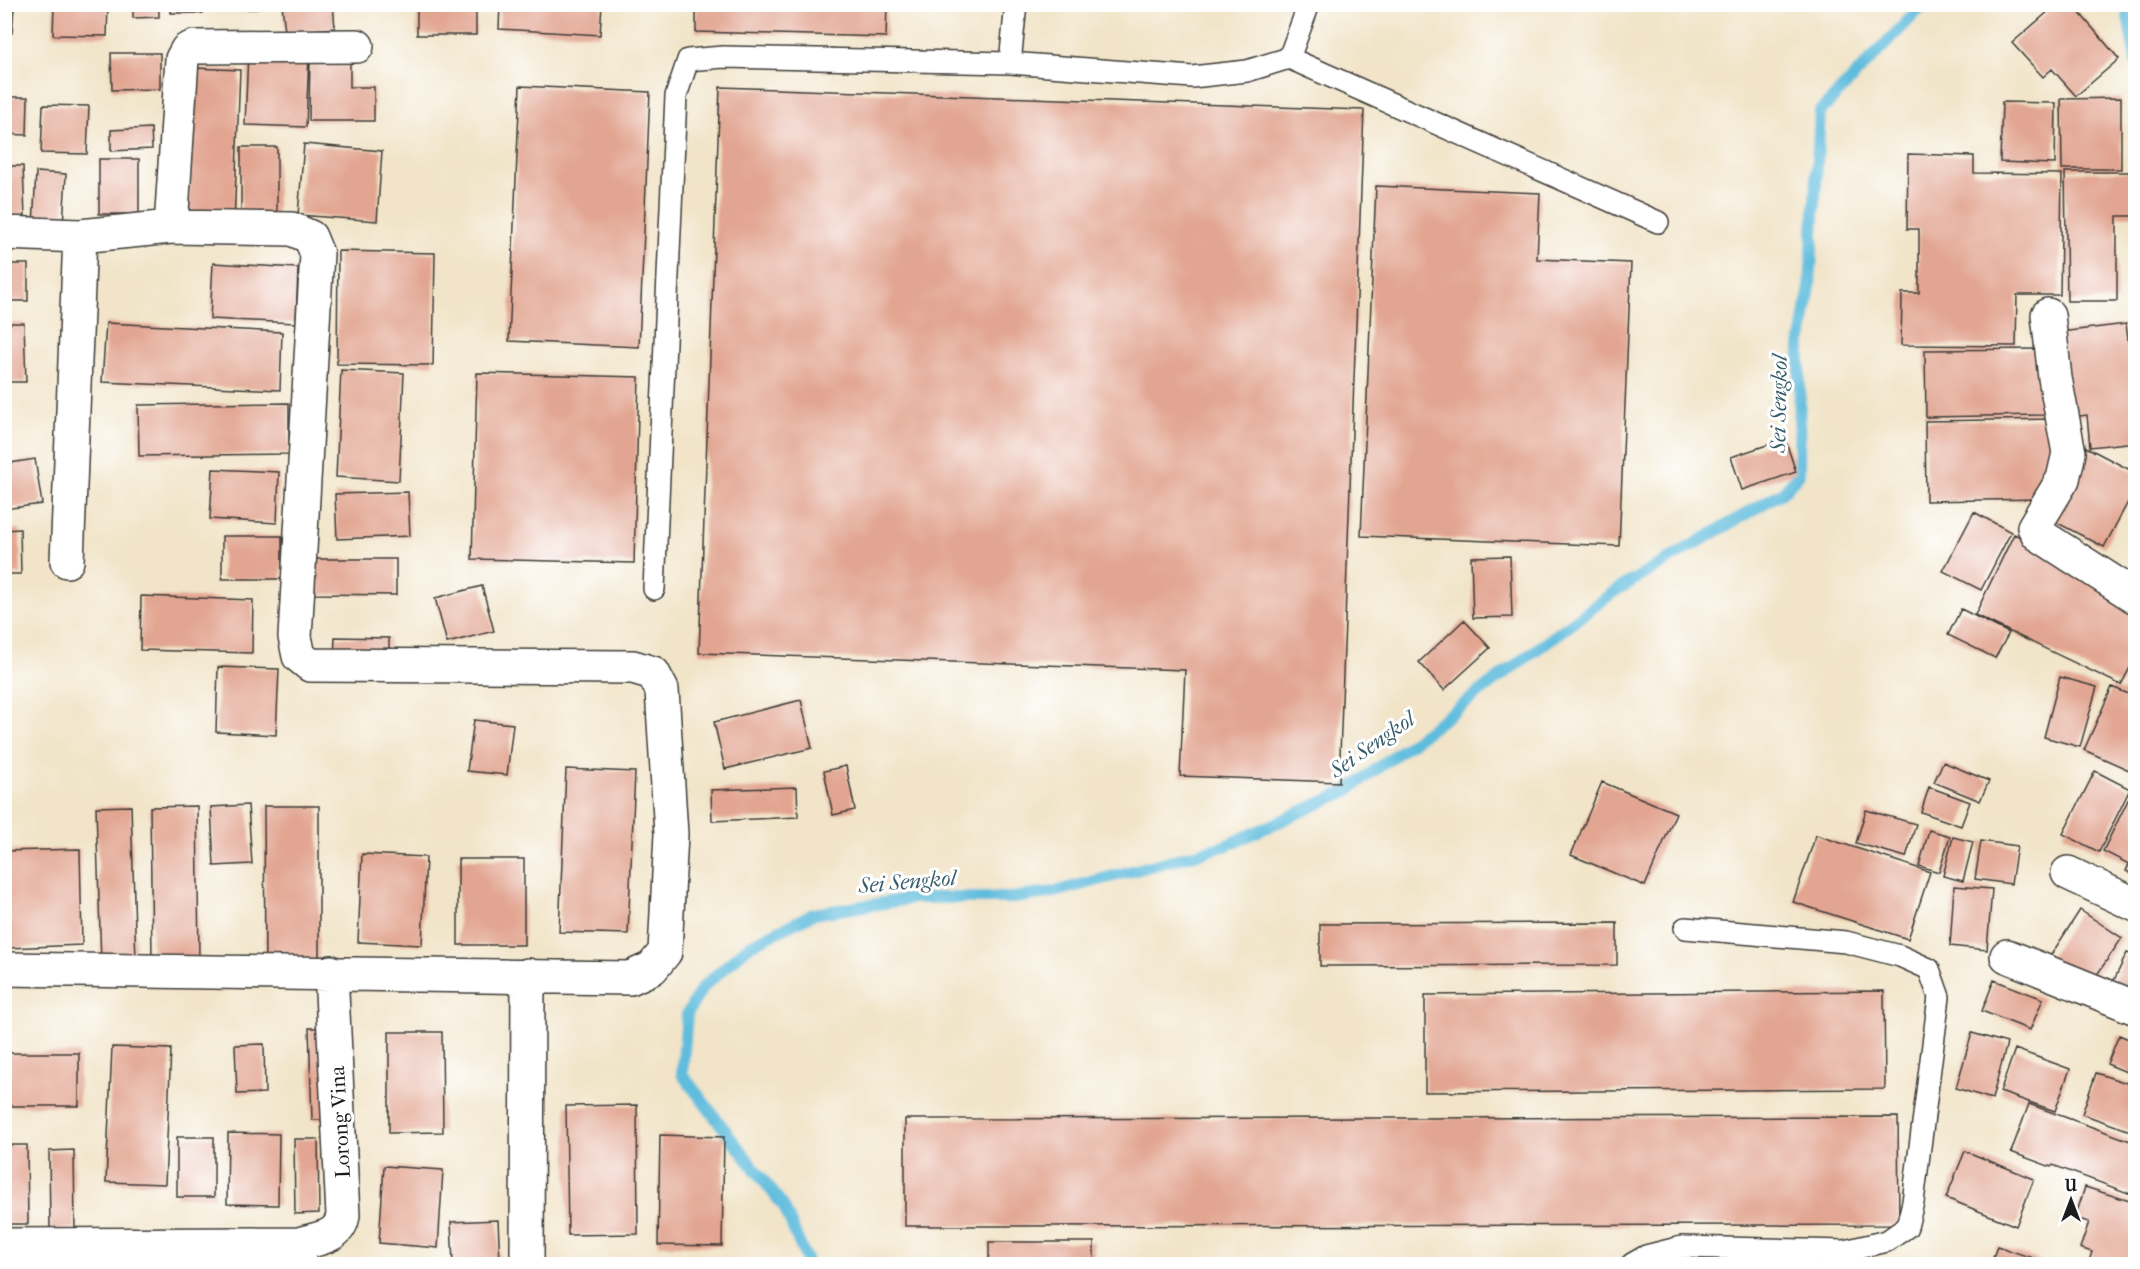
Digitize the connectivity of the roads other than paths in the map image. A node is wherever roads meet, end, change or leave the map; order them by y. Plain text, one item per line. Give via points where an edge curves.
1 (1016, 4) edge
2 (1309, 4) edge
3 (357, 46) dead end
4 (1289, 58) junction
5 (1010, 63) junction
6 (1658, 222) dead end
7 (171, 227) junction
8 (4, 233) edge
9 (80, 236) junction
10 (2048, 315) dead end
11 (67, 561) dead end
12 (654, 590) dead end
13 (2136, 597) edge
14 (2068, 873) dead end
15 (2136, 905) edge
16 (1685, 928) dead end
17 (2007, 956) dead end
18 (4, 969) edge
19 (332, 972) junction
20 (528, 975) junction
21 (2136, 1008) edge
22 (4, 1245) edge
23 (300, 1254) edge
24 (527, 1264) edge
25 (1632, 1264) edge

1 - 5 lane
2 - 4 lane
3 - 7 street via 187,50 182,58
4 - 5 lane via 1247,71 1192,77
4 - 6 lane
5 - 12 lane via 723,57 687,60 676,96
7 - 9 street
7 - 20 street via 292,230 310,237 317,254 295,637 299,656 310,665 633,667 653,673 662,690 671,834 665,952 652,968 630,978
8 - 9 street
9 - 11 street
10 - 13 street via 2069,453 2063,479 2035,531
14 - 15 street
16 - 25 lane via 1846,942 1900,956 1929,969 1940,997 1913,1202 1907,1227 1887,1241 1845,1251 1682,1247 1646,1256
17 - 21 street
18 - 19 street
19 - 20 street
19 - 23 street, Lorong Vina via 343,1215 335,1233
20 - 24 street
22 - 23 street, Lorong Vina

